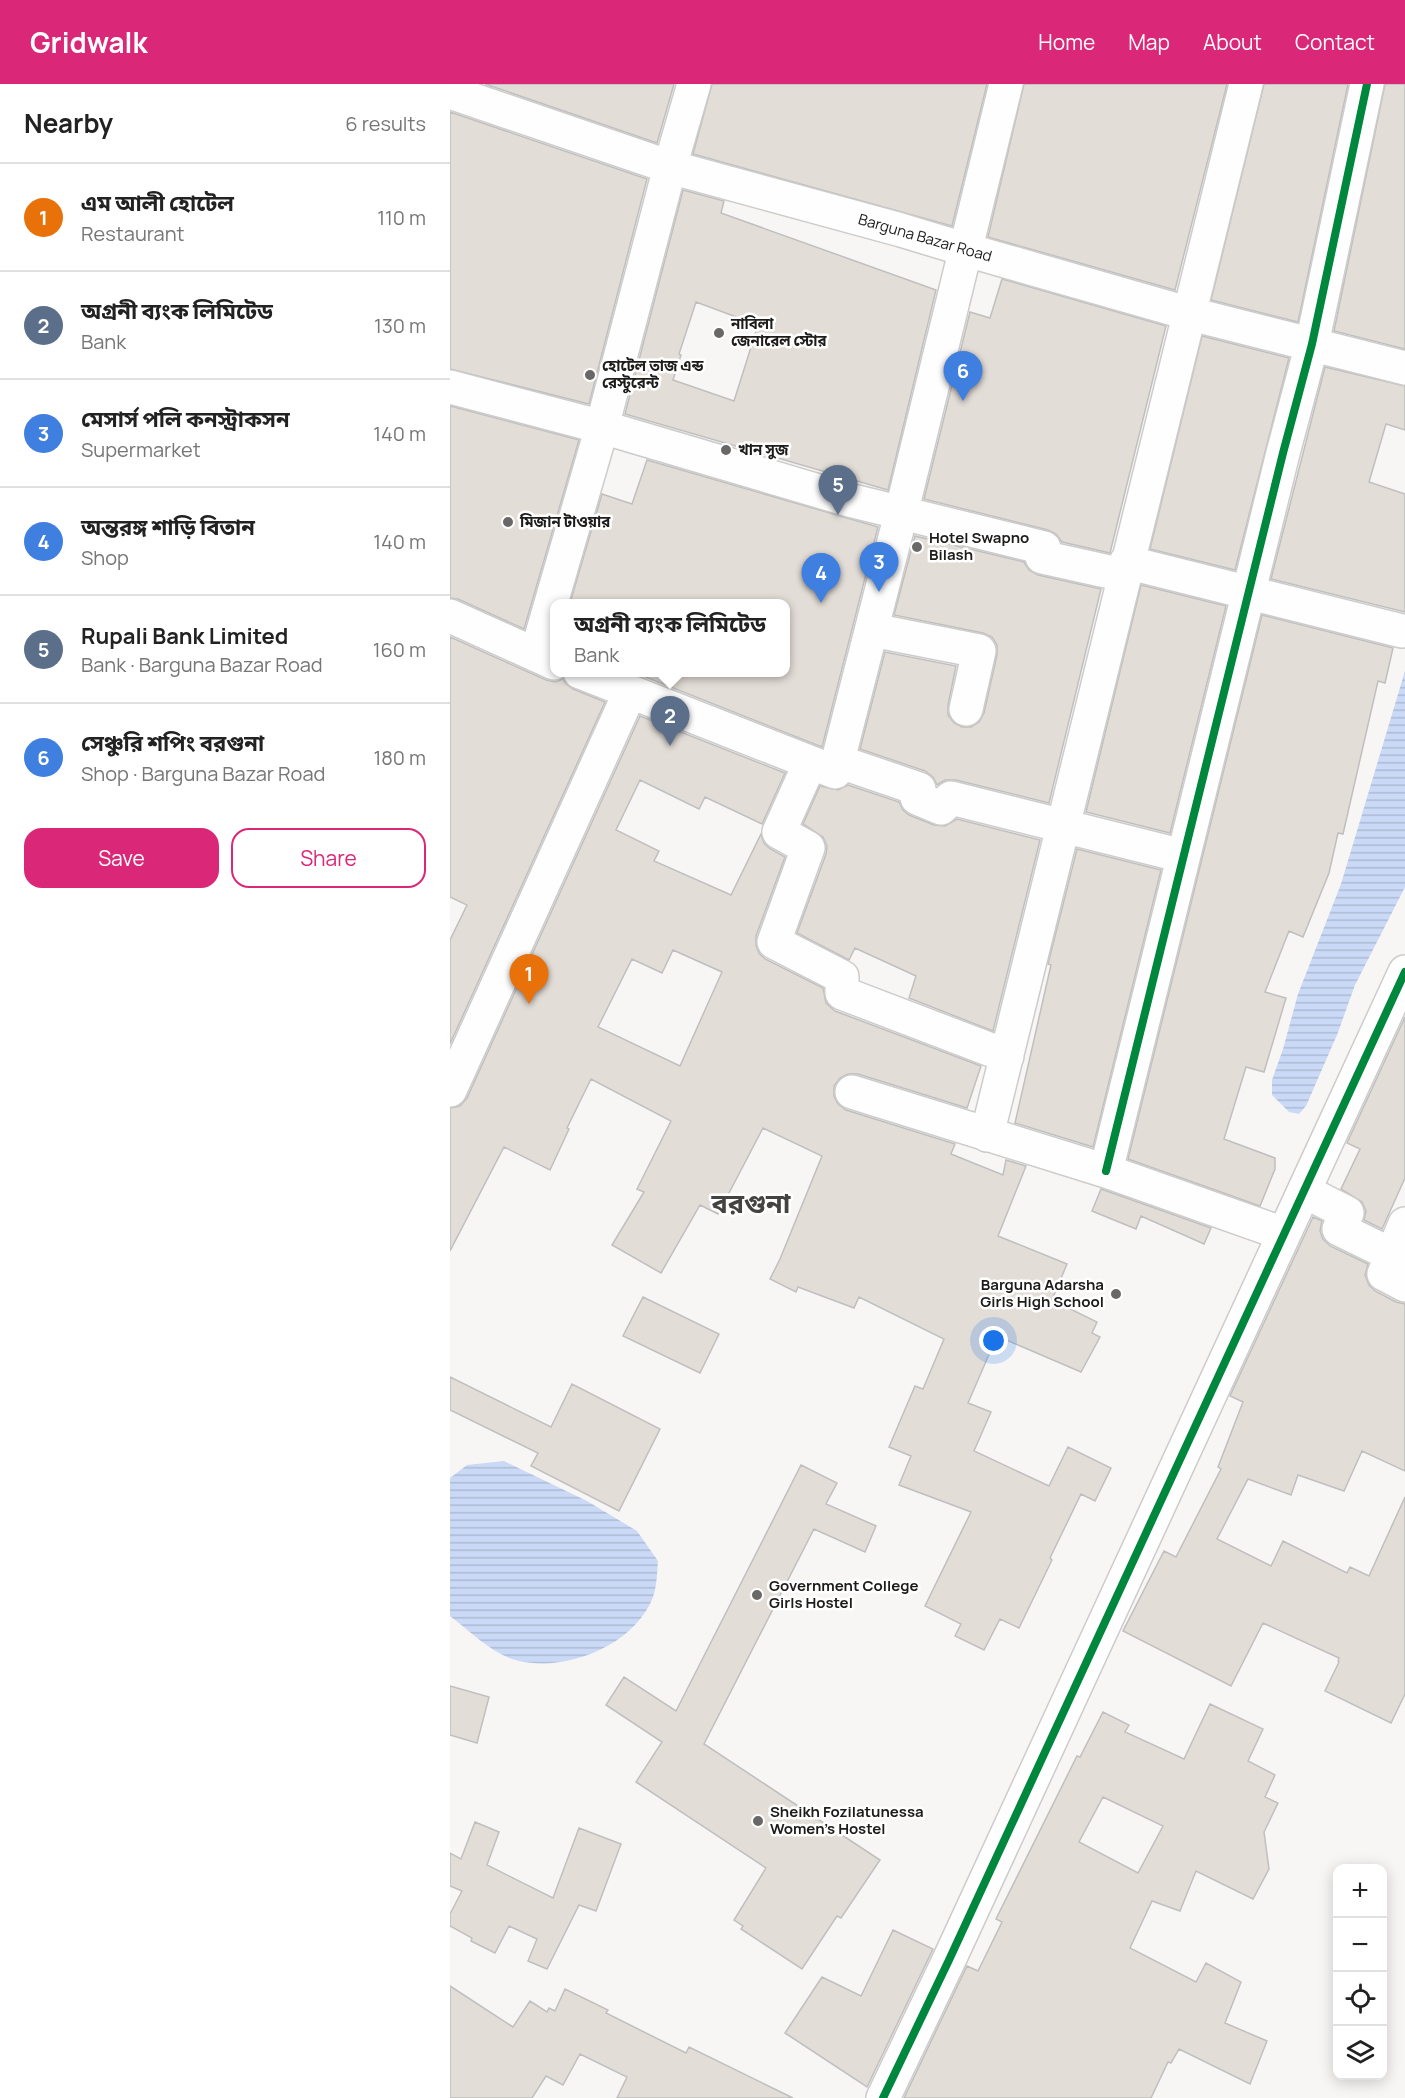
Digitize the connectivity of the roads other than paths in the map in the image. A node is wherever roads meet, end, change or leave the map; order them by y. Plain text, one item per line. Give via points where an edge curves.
1 (694, 84) edge
2 (1006, 84) edge
3 (1246, 84) edge
4 (1367, 84) edge
5 (450, 92) edge
6 (670, 167) junction
7 (967, 250) junction
8 (1188, 313) junction
9 (1312, 344) junction
10 (1405, 368) edge
11 (450, 387) edge
12 (602, 427) junction
13 (902, 514) junction
14 (1124, 569) junction
15 (1250, 593) junction
16 (560, 599) edge
17 (450, 616) edge
18 (872, 630) junction
19 (1402, 631) dead end
20 (550, 639) edge
21 (545, 659) edge
22 (592, 677) edge
23 (630, 692) junction
24 (966, 709) dead end
25 (824, 762) junction
26 (1064, 826) junction
27 (1183, 856) junction
28 (1405, 972) edge
29 (1006, 1056) junction
30 (454, 1070) edge
31 (852, 1092) dead end
32 (987, 1135) junction
33 (1106, 1171) junction
34 (1304, 1191) junction
35 (1405, 1224) edge
36 (1284, 1234) junction
37 (1392, 1255) junction
38 (1405, 1285) edge
39 (883, 2098) edge

1 - 6 street
2 - 7 street
3 - 8 street
4 - 9 street
5 - 6 street, Barguna Bazar Road
6 - 7 street, Barguna Bazar Road
6 - 12 street
7 - 8 street, Barguna Bazar Road
7 - 13 street
8 - 9 street, Barguna Bazar Road
8 - 14 street
9 - 10 street, Barguna Bazar Road
9 - 15 street
11 - 12 street
12 - 13 street
12 - 16 street
13 - 14 street via 1044,548 1042,558
13 - 18 street
14 - 15 street
14 - 26 street
15 - 19 street
15 - 27 street
17 - 21 street
18 - 24 street via 978,651
18 - 25 street
20 - 21 street
22 - 23 street
23 - 25 street
23 - 30 street
25 - 26 street via 919,789 917,798 941,808 951,798
25 - 29 street via 779,832 808,848 774,942 842,977 842,993
26 - 27 street
26 - 29 street
27 - 33 street
28 - 34 street
29 - 32 street
31 - 32 street
32 - 33 street
33 - 36 street
34 - 36 street
34 - 37 street via 1347,1213 1339,1229
35 - 37 street
36 - 39 street
37 - 38 street via 1384,1274

